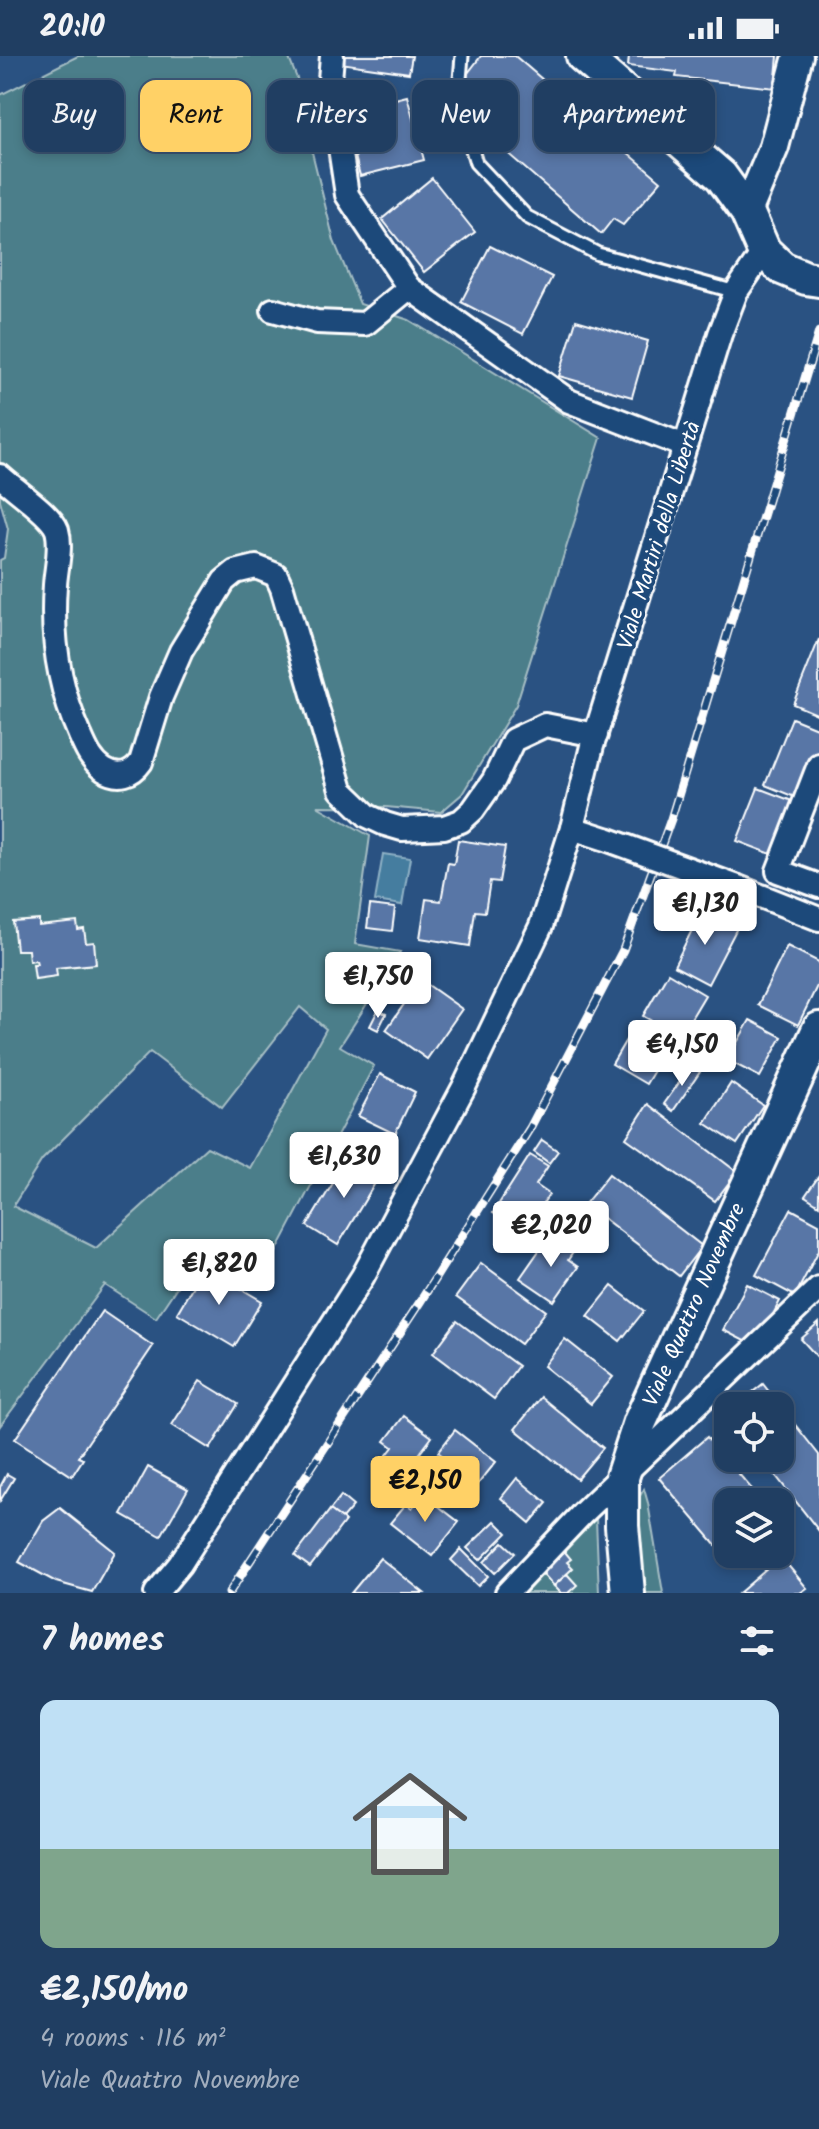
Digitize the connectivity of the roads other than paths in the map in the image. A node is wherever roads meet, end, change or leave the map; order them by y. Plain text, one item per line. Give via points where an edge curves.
1 (332, 56) edge
2 (462, 56) edge
3 (583, 56) edge
4 (798, 56) edge
5 (747, 212) junction
6 (764, 251) junction
7 (813, 279) edge
8 (409, 288) junction
9 (736, 292) junction
10 (273, 310) dead end
11 (685, 446) junction
12 (0, 476) edge
13 (596, 735) junction
14 (819, 765) edge
15 (572, 828) junction
16 (819, 886) edge
17 (819, 919) edge
18 (819, 1029) edge
19 (819, 1288) edge
20 (622, 1477) junction
21 (156, 1593) edge
22 (507, 1593) edge
23 (628, 1593) edge

1 - 8 street via 330,80 347,195
2 - 9 lane via 458,103 476,163 527,217 598,254
3 - 5 main road via 721,176
4 - 5 street via 774,147
5 - 6 main road
6 - 7 main road via 782,268
6 - 9 street, Viale Martiri della Libertà
8 - 10 street via 365,324 317,322
8 - 11 street via 569,401
9 - 11 street, Viale Martiri della Libertà
11 - 13 street, Viale Martiri della Libertà
12 - 13 street via 42,509 57,529 55,654 62,692 89,754 109,773 135,771 141,762 181,651 224,581 245,568 276,575 341,790 376,820 402,829 461,821 494,780 513,740 545,725
13 - 15 street, Viale Martiri della Libertà
14 - 16 street via 778,871
15 - 17 street, bridge
15 - 21 street, Viale Martiri della Libertà via 541,926 464,1087 363,1276 180,1564
18 - 20 main road, Viale Quattro Novembre via 656,1382
19 - 20 street
20 - 22 street
20 - 23 main road, Viale Quattro Novembre

